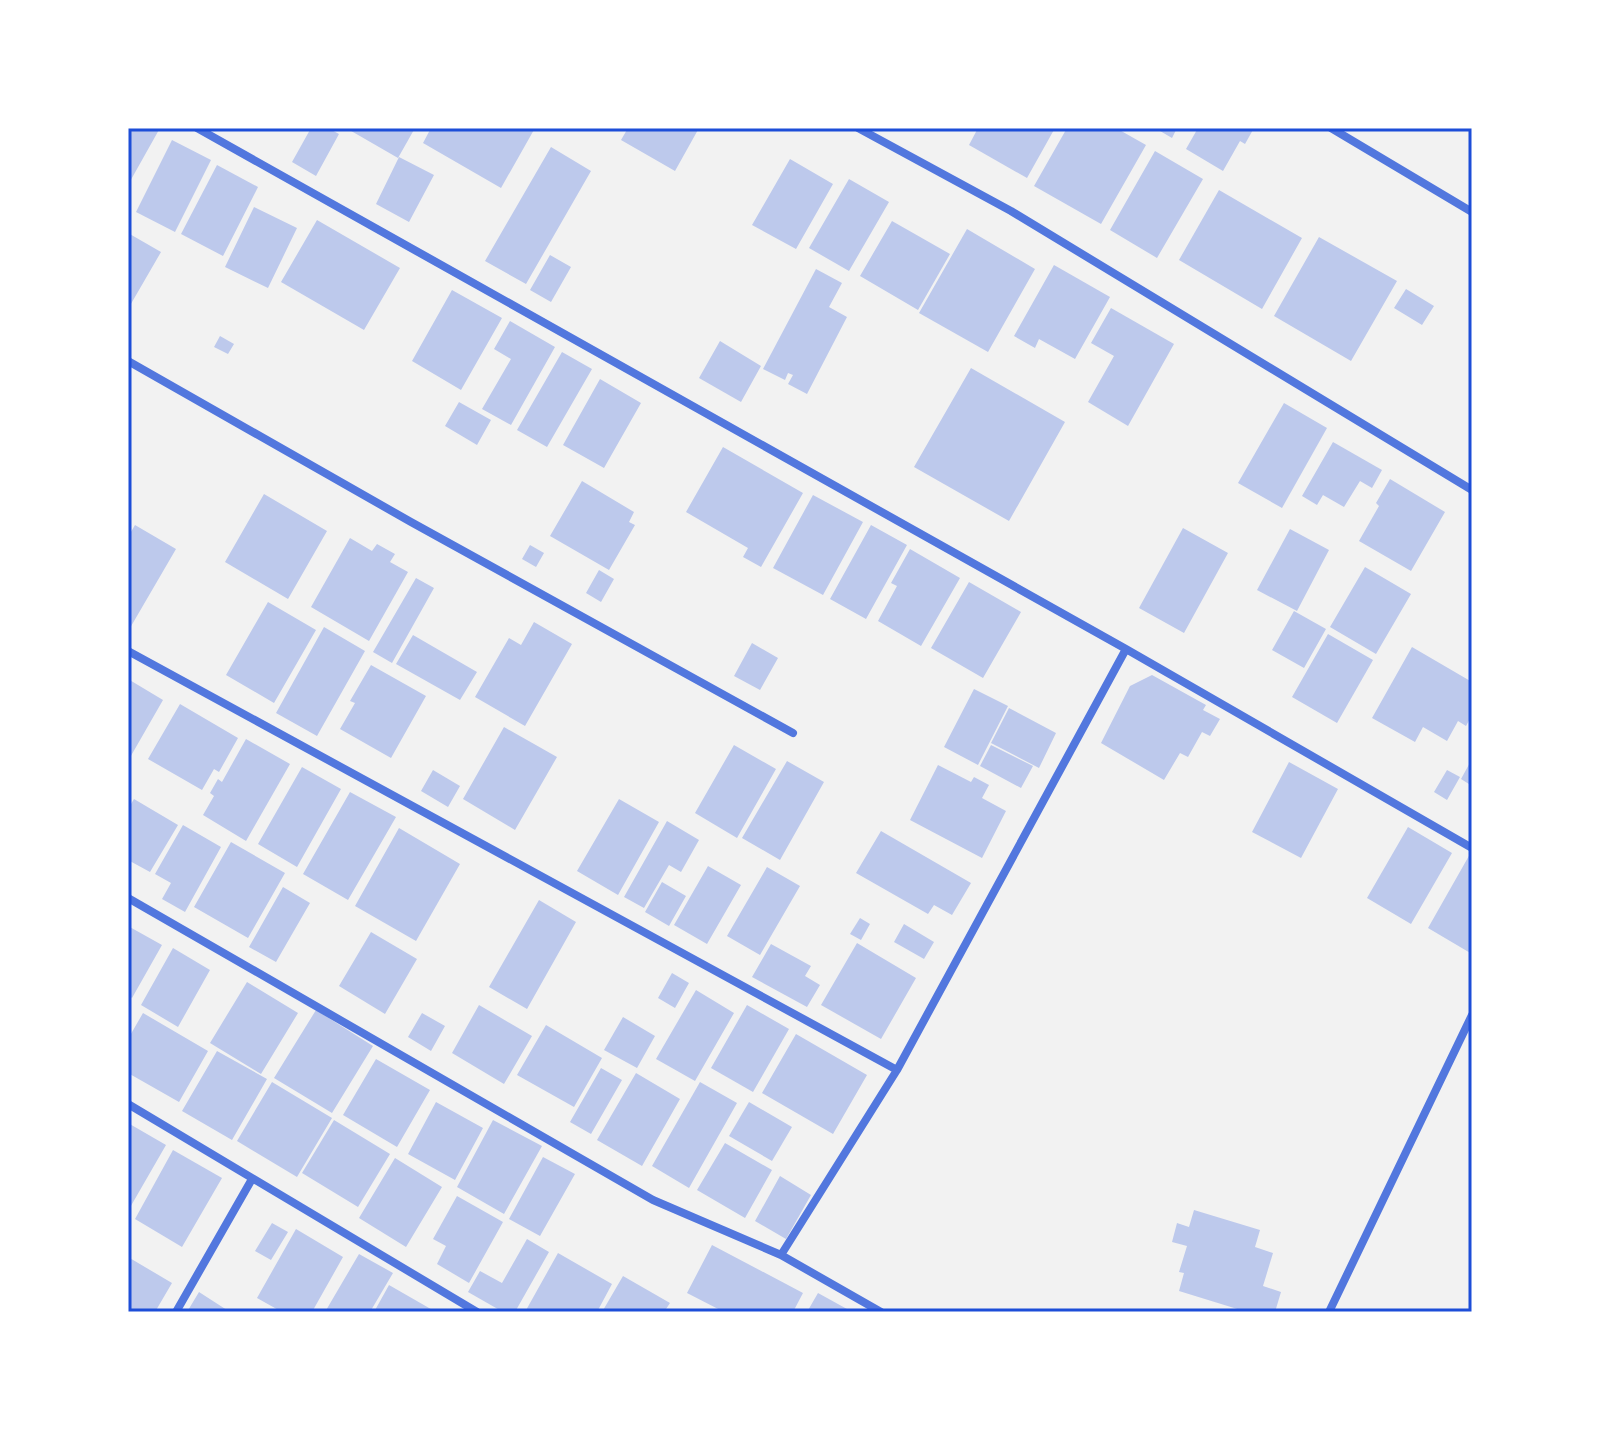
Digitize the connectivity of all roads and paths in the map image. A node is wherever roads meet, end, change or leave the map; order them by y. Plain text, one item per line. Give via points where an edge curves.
1 (197, 128) edge
2 (858, 128) edge
3 (1331, 128) edge
4 (1472, 212) edge
5 (128, 361) edge
6 (1472, 490) edge
7 (1126, 649) junction
8 (128, 651) edge
9 (793, 733) dead end
10 (1472, 848) edge
11 (128, 898) edge
12 (1472, 1015) edge
13 (897, 1070) junction
14 (128, 1104) edge
15 (252, 1179) junction
16 (781, 1255) junction
17 (176, 1312) edge
18 (477, 1312) edge
19 (881, 1312) edge
20 (1329, 1312) edge

1 - 7 street
2 - 6 street via 1011,211
3 - 4 street
5 - 9 street
7 - 10 street
7 - 13 street
8 - 13 street
11 - 16 street via 653,1200
12 - 20 street
13 - 16 street
14 - 15 street
15 - 17 street
15 - 18 street
16 - 19 street

